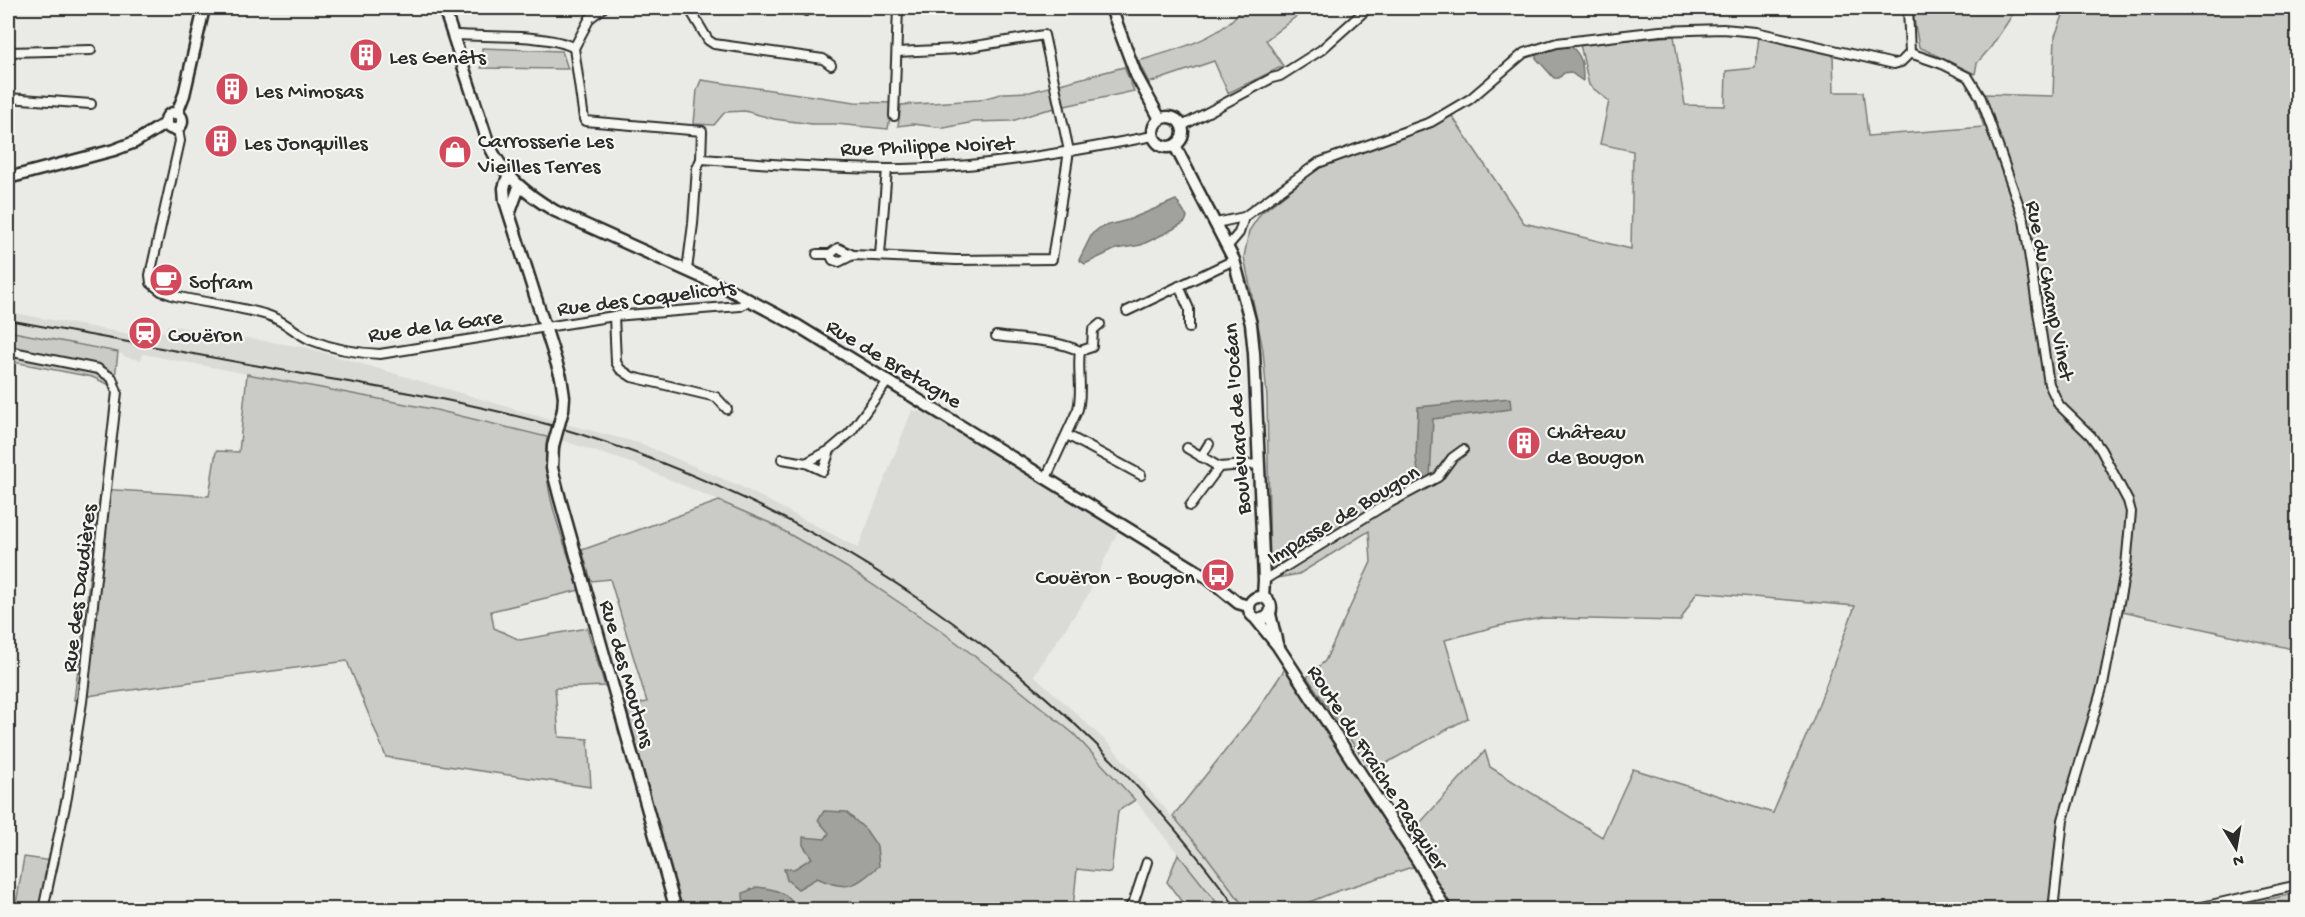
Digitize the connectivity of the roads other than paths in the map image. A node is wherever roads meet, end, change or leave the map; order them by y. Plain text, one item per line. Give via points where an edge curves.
1 (204, 8) edge
2 (444, 8) edge
3 (603, 8) edge
4 (688, 8) edge
5 (898, 8) edge
6 (1111, 8) edge
7 (1368, 8) edge
8 (1908, 8) edge
9 (453, 37) junction
10 (574, 48) junction
11 (91, 50) dead end
12 (8, 52) edge
13 (897, 52) junction
14 (1910, 53) junction
15 (831, 64) dead end
16 (8, 98) edge
17 (91, 104) dead end
18 (177, 113) junction
19 (894, 116) dead end
20 (1160, 119) junction
21 (166, 123) junction
22 (1182, 126) junction
23 (178, 129) junction
24 (1153, 136) junction
25 (1174, 146) junction
26 (1069, 151) junction
27 (700, 159) junction
28 (887, 169) junction
29 (508, 176) junction
30 (8, 178) edge
31 (519, 187) junction
32 (510, 213) junction
33 (1244, 217) junction
34 (1216, 223) junction
35 (1227, 247) junction
36 (817, 254) dead end
37 (880, 255) junction
38 (1234, 260) junction
39 (687, 270) junction
40 (1179, 286) junction
41 (750, 300) junction
42 (1127, 311) dead end
43 (614, 316) junction
44 (1100, 324) dead end
45 (545, 327) junction
46 (1189, 328) dead end
47 (996, 336) dead end
48 (8, 351) edge
49 (1080, 351) junction
50 (888, 381) junction
51 (727, 409) dead end
52 (1067, 435) junction
53 (1209, 444) dead end
54 (1186, 448) dead end
55 (830, 450) junction
56 (1463, 450) dead end
57 (1201, 457) junction
58 (782, 459) dead end
59 (806, 462) junction
60 (1259, 464) junction
61 (1219, 467) junction
62 (1141, 475) dead end
63 (1046, 478) junction
64 (1190, 506) dead end
65 (1264, 580) junction
66 (1263, 597) junction
67 (1248, 606) junction
68 (1270, 614) junction
69 (1256, 619) junction
70 (1277, 645) junction
71 (1147, 862) dead end
72 (2298, 885) edge
73 (43, 909) edge
74 (676, 909) edge
75 (1128, 909) edge
76 (1446, 909) edge
77 (2053, 909) edge
78 (2189, 909) edge

1 - 18 main road
2 - 9 main road, Rue de Bretagne
3 - 10 street via 590,18
4 - 15 street via 714,44 823,59
5 - 13 street
6 - 20 main road via 1136,75
7 - 22 street via 1304,61
8 - 14 street
9 - 10 street via 542,40
9 - 29 main road, Rue de Bretagne via 489,145
10 - 27 street via 585,121 702,131
11 - 12 street
13 - 19 street
13 - 26 street via 957,49 1044,35
14 - 33 street via 1894,64 1756,32 1703,28 1557,43 1524,53 1470,99 1431,122 1318,164
14 - 77 street, Rue du Champ Vinet via 1968,77 1981,98 2024,220 2049,384 2059,405 2101,450 2131,512 2126,566 2103,685 2063,820
16 - 17 street
18 - 21 main road via 169,115
18 - 23 main road via 183,122
20 - 22 main road via 1173,117
20 - 24 main road
21 - 23 main road via 171,129
21 - 30 main road via 114,150
22 - 25 main road via 1182,140
23 - 45 street, Rue de la Gare via 180,141 150,275 151,283 160,291 266,315 311,340 363,353 397,352
24 - 25 main road via 1161,146
24 - 26 street, Rue Philippe Noiret
25 - 34 main road, Boulevard de l'Océan
26 - 28 street, Rue Philippe Noiret via 1006,161
26 - 37 street via 1052,259 956,260
27 - 28 street, Rue Philippe Noiret
27 - 39 street
28 - 37 street
29 - 31 main road, Rue de Bretagne
29 - 32 main road, Rue des Moutons via 504,189
31 - 32 main road
31 - 39 main road, Rue de Bretagne via 555,211
32 - 45 main road, Rue des Moutons
33 - 34 street
33 - 35 street via 1239,233
34 - 35 main road, Boulevard de l'Océan
35 - 38 main road, Boulevard de l'Océan
36 - 37 street via 830,254 839,262 853,255
38 - 40 street
38 - 60 main road, Boulevard de l'Océan via 1251,324
39 - 41 main road, Rue de Bretagne
40 - 42 street
40 - 46 street via 1189,309
41 - 43 street, Rue des Coquelicots via 740,306
41 - 50 main road, Rue de Bretagne
43 - 45 street, Rue des Coquelicots
43 - 51 street via 616,362 620,369 632,378 716,397
44 - 49 street via 1093,330 1092,347
45 - 74 main road, Rue des Moutons, bridge via 564,397 552,468
47 - 49 street via 1047,340
48 - 73 street, Rue des Daudières via 98,369 112,378 117,392 82,702
49 - 52 street via 1080,401
50 - 55 street via 850,433
50 - 63 main road, Rue de Bretagne
52 - 62 street
52 - 63 street
53 - 57 street
54 - 57 street
55 - 59 street
55 - 59 street via 824,471
56 - 65 street, Impasse de Bougon via 1437,477
57 - 61 street
58 - 59 street
60 - 61 street
60 - 65 main road, Boulevard de l'Océan
61 - 64 street
63 - 67 main road, Rue de Bretagne
65 - 66 main road, Boulevard de l'Océan
66 - 67 main road via 1252,599
66 - 68 main road via 1271,605
67 - 69 main road
68 - 69 main road
68 - 70 main road, Route du Fraîche Pasquier
69 - 70 main road, Route du Fraîche Pasquier
70 - 76 main road, Route du Fraîche Pasquier
71 - 75 street
72 - 78 street

